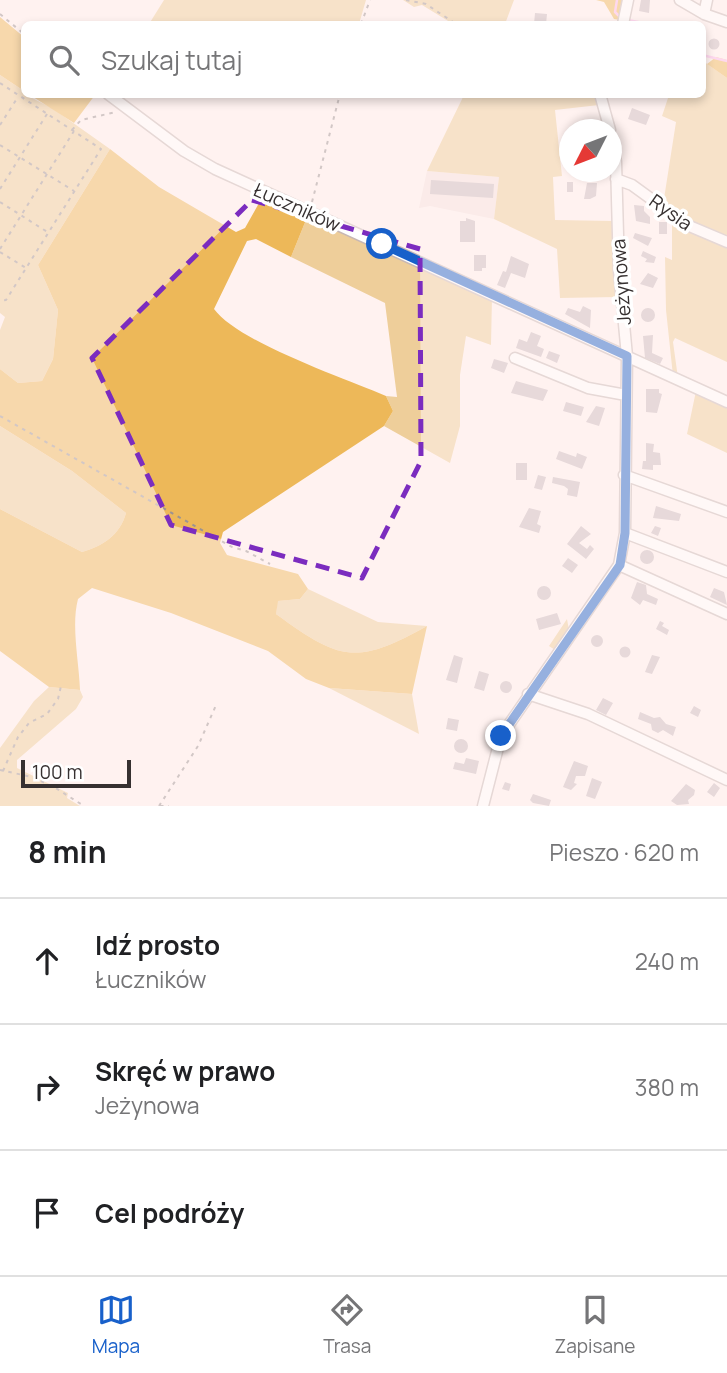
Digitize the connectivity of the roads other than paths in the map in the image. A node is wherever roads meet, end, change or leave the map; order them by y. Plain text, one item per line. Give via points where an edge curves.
1 (628, 0) edge
2 (680, 0) edge
3 (707, 0) edge
4 (704, 14) junction
5 (624, 19) edge
6 (727, 22) edge
7 (113, 98) edge
8 (601, 98) edge
9 (607, 119) edge
10 (616, 182) edge
11 (621, 182) edge
12 (727, 242) edge
13 (627, 356) junction
14 (515, 358) dead end
15 (626, 395) junction
16 (727, 402) edge
17 (624, 475) junction
18 (727, 512) edge
19 (625, 533) junction
20 (620, 565) junction
21 (727, 572) edge
22 (727, 614) edge
23 (528, 694) junction
24 (727, 780) edge
25 (483, 806) edge

1 - 5 street
2 - 4 street
3 - 4 street
4 - 6 street
7 - 13 street, Łuczników via 215,169
8 - 9 street
10 - 13 street, Jeżynowa via 618,271
11 - 12 street, Rysia via 694,229
13 - 15 street, Jeżynowa
13 - 16 street, Łuczników
14 - 15 street via 588,388
15 - 17 street, Jeżynowa
17 - 18 street
17 - 19 street, Jeżynowa
19 - 20 street, Jeżynowa
19 - 21 street
20 - 22 street
20 - 23 street, Jeżynowa
23 - 24 street via 588,714
23 - 25 street, Jeżynowa via 501,736

